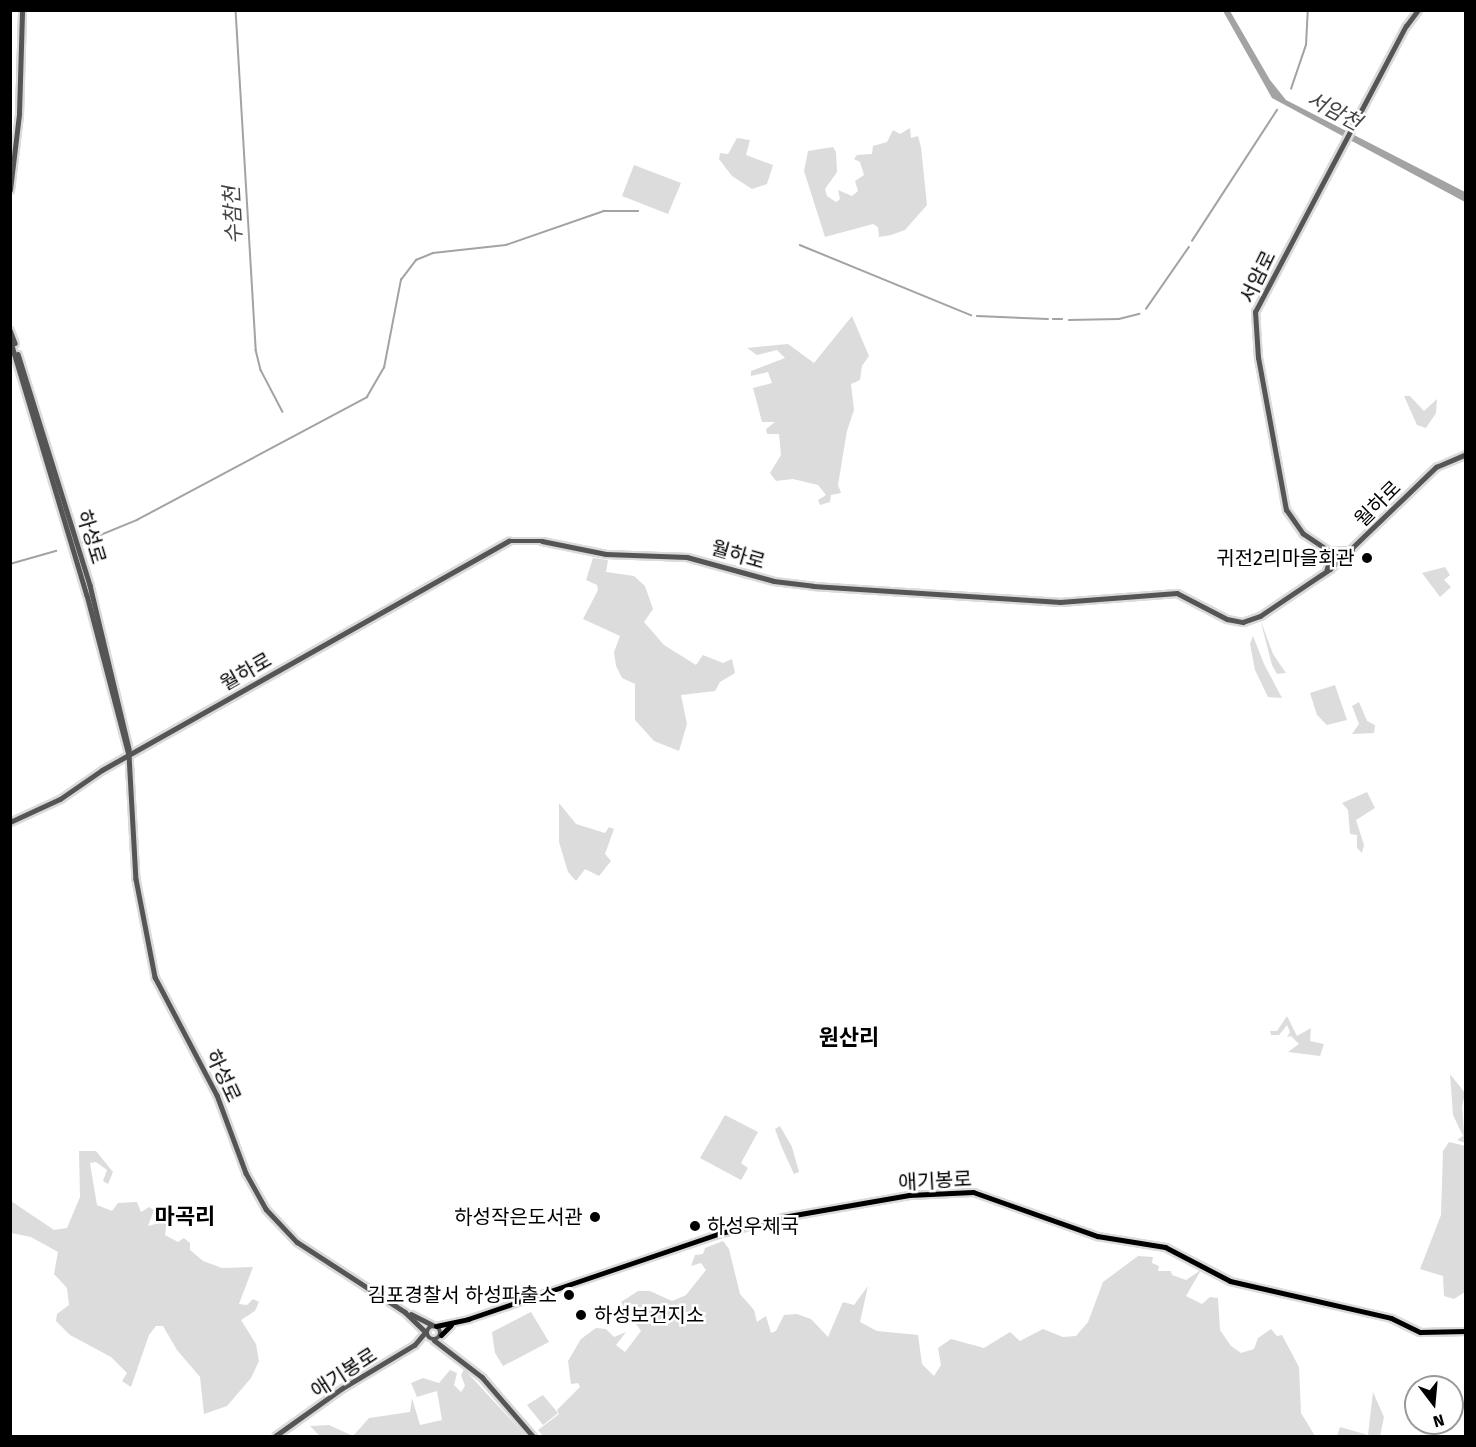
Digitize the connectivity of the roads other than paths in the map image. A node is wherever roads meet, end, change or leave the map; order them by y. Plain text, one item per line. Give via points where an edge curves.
1 (20, 10) edge
2 (1418, 10) edge
3 (10, 177) edge
4 (10, 190) edge
5 (10, 330) edge
6 (10, 339) edge
7 (1466, 454) edge
8 (1326, 550) junction
9 (1354, 550) junction
10 (1342, 560) junction
11 (1326, 572) junction
12 (129, 755) junction
13 (10, 822) edge
14 (405, 1312) junction
15 (452, 1324) junction
16 (434, 1326) junction
17 (1466, 1331) edge
18 (426, 1332) junction
19 (441, 1335) junction
20 (432, 1340) junction
21 (414, 1345) junction
22 (454, 1352) junction
23 (276, 1437) edge
24 (533, 1437) edge

1 - 3 street via 20,70
1 - 4 street via 21,88
2 - 8 street, 서암로 via 1264,288 1255,312 1258,358 1286,510 1303,534
5 - 12 street, 하성로 via 90,585 129,740
6 - 12 street, 하성로 via 87,595
7 - 9 street, 월하로 via 1436,467
8 - 9 street
8 - 10 street, 서암로
8 - 11 street via 1330,563
9 - 10 street, 월하로
10 - 11 street, 월하로
11 - 12 street, 월하로 via 1255,619 1238,622 1177,593 1060,602 798,584 704,560 606,554 514,539 477,555
12 - 13 street, 월하로 via 60,799
12 - 14 street, 하성로 via 136,879 152,966 217,1095 254,1190 278,1224 297,1242
14 - 16 street
14 - 18 street, 하성로
15 - 16 main road, 애기봉로
15 - 17 main road, 애기봉로 via 742,1227 894,1198 973,1192 1097,1236 1165,1247 1230,1281 1382,1315 1425,1333
15 - 19 main road
16 - 18 street, 애기봉로
16 - 19 street
18 - 20 street, 하성로
18 - 21 street, 애기봉로
19 - 20 street
19 - 22 street
20 - 21 street
20 - 22 street
21 - 23 street, 애기봉로 via 342,1389
22 - 24 street via 495,1390

